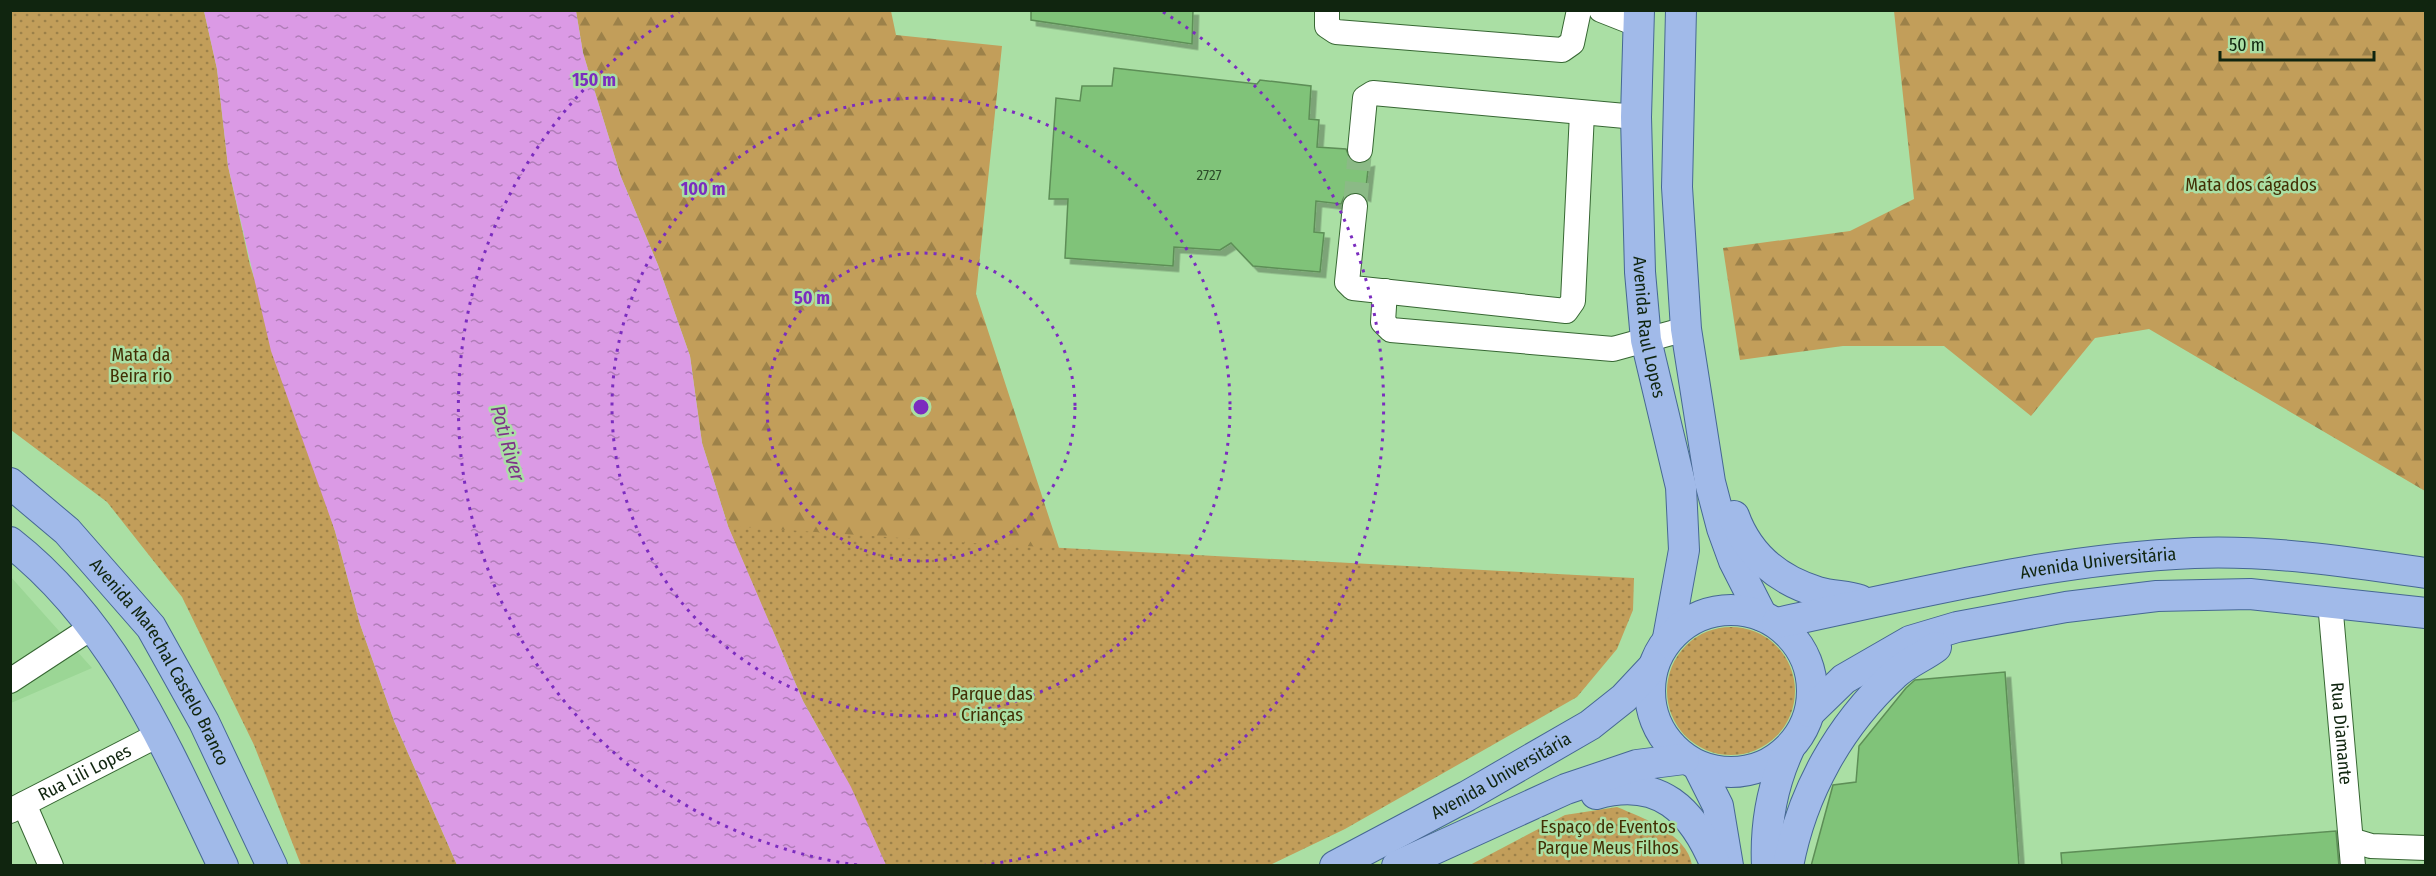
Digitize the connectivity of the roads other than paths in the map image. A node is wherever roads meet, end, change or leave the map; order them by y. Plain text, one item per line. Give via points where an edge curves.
1 (1327, 10) edge
2 (1579, 10) edge
3 (1601, 10) edge
4 (1681, 10) edge
5 (1639, 18) edge
6 (1582, 113) junction
7 (1636, 117) junction
8 (1360, 150) tunnel mouth
9 (1355, 206) tunnel mouth
10 (1385, 291) junction
11 (1686, 329) junction
12 (1646, 340) junction
13 (1704, 436) junction
14 (10, 483) edge
15 (10, 542) edge
16 (2426, 573) edge
17 (2426, 585) edge
18 (2330, 602) junction
19 (1869, 603) junction
20 (2385, 608) junction
21 (2426, 614) edge
22 (1769, 619) junction
23 (94, 626) junction
24 (1957, 627) junction
25 (1668, 638) junction
26 (1653, 667) junction
27 (10, 681) edge
28 (1810, 712) junction
29 (160, 734) junction
30 (1789, 749) junction
31 (1691, 763) junction
32 (17, 807) edge
33 (1504, 818) junction
34 (2426, 848) edge
35 (2366, 850) edge
36 (51, 866) edge
37 (223, 866) edge
38 (272, 866) edge
39 (1335, 866) edge
40 (1398, 866) edge
41 (1716, 866) edge
42 (1728, 866) edge
43 (1767, 866) edge
44 (1788, 866) edge
45 (2354, 866) edge

1 - 2 street via 1327,26 1336,32 1562,50 1572,43
3 - 5 street
4 - 11 main road, Avenida Raul Lopes via 1677,187
5 - 7 main road, Avenida Raul Lopes
6 - 7 street
6 - 8 street via 1373,93 1365,98
6 - 10 street via 1571,306 1566,311
7 - 12 main road, Avenida Raul Lopes
9 - 10 street via 1347,282 1353,288
10 - 12 street via 1383,322 1391,330 1612,349
11 - 12 street
11 - 13 main road, Avenida Raul Lopes
12 - 25 main road, Avenida Raul Lopes via 1681,487 1684,550
13 - 19 main road via 1736,521 1757,557 1796,584
13 - 22 main road, Avenida Raul Lopes via 1722,528 1734,561
14 - 38 main road, Avenida Marechal Castelo Branco via 67,531 151,627 204,722
15 - 23 main road, Avenida Marechal Castelo Branco
16 - 19 main road, Avenida Universitária via 2246,554 2195,553 2078,563 1978,579
17 - 20 main road via 2386,582 2381,592
18 - 20 main road
18 - 24 main road via 2250,594 2157,596 2066,607
18 - 35 street, Rua Diamante
19 - 22 main road, Avenida Universitária
20 - 21 main road
22 - 25 main road via 1734,610 1706,614
22 - 28 main road via 1795,640 1808,662 1813,687
23 - 27 street
23 - 29 main road, Avenida Marechal Castelo Branco
24 - 28 main road via 1910,641 1885,654 1844,679
24 - 44 main road via 1943,642 1895,674 1853,719 1811,787
25 - 26 main road
26 - 31 main road via 1650,704 1656,724 1667,742
26 - 39 main road, Avenida Universitária via 1624,698 1590,725
28 - 30 main road
29 - 32 street, Rua Lili Lopes
29 - 37 main road, Avenida Marechal Castelo Branco
30 - 31 main road via 1772,762 1733,773
30 - 43 main road via 1770,805
31 - 33 main road, Avenida Universitária via 1637,765 1566,789
31 - 42 main road via 1718,806
32 - 36 street
33 - 40 main road, Avenida Universitária
33 - 41 main road via 1520,818 1614,789 1634,787 1676,805 1693,820
34 - 35 street
35 - 45 street, Rua Diamante

